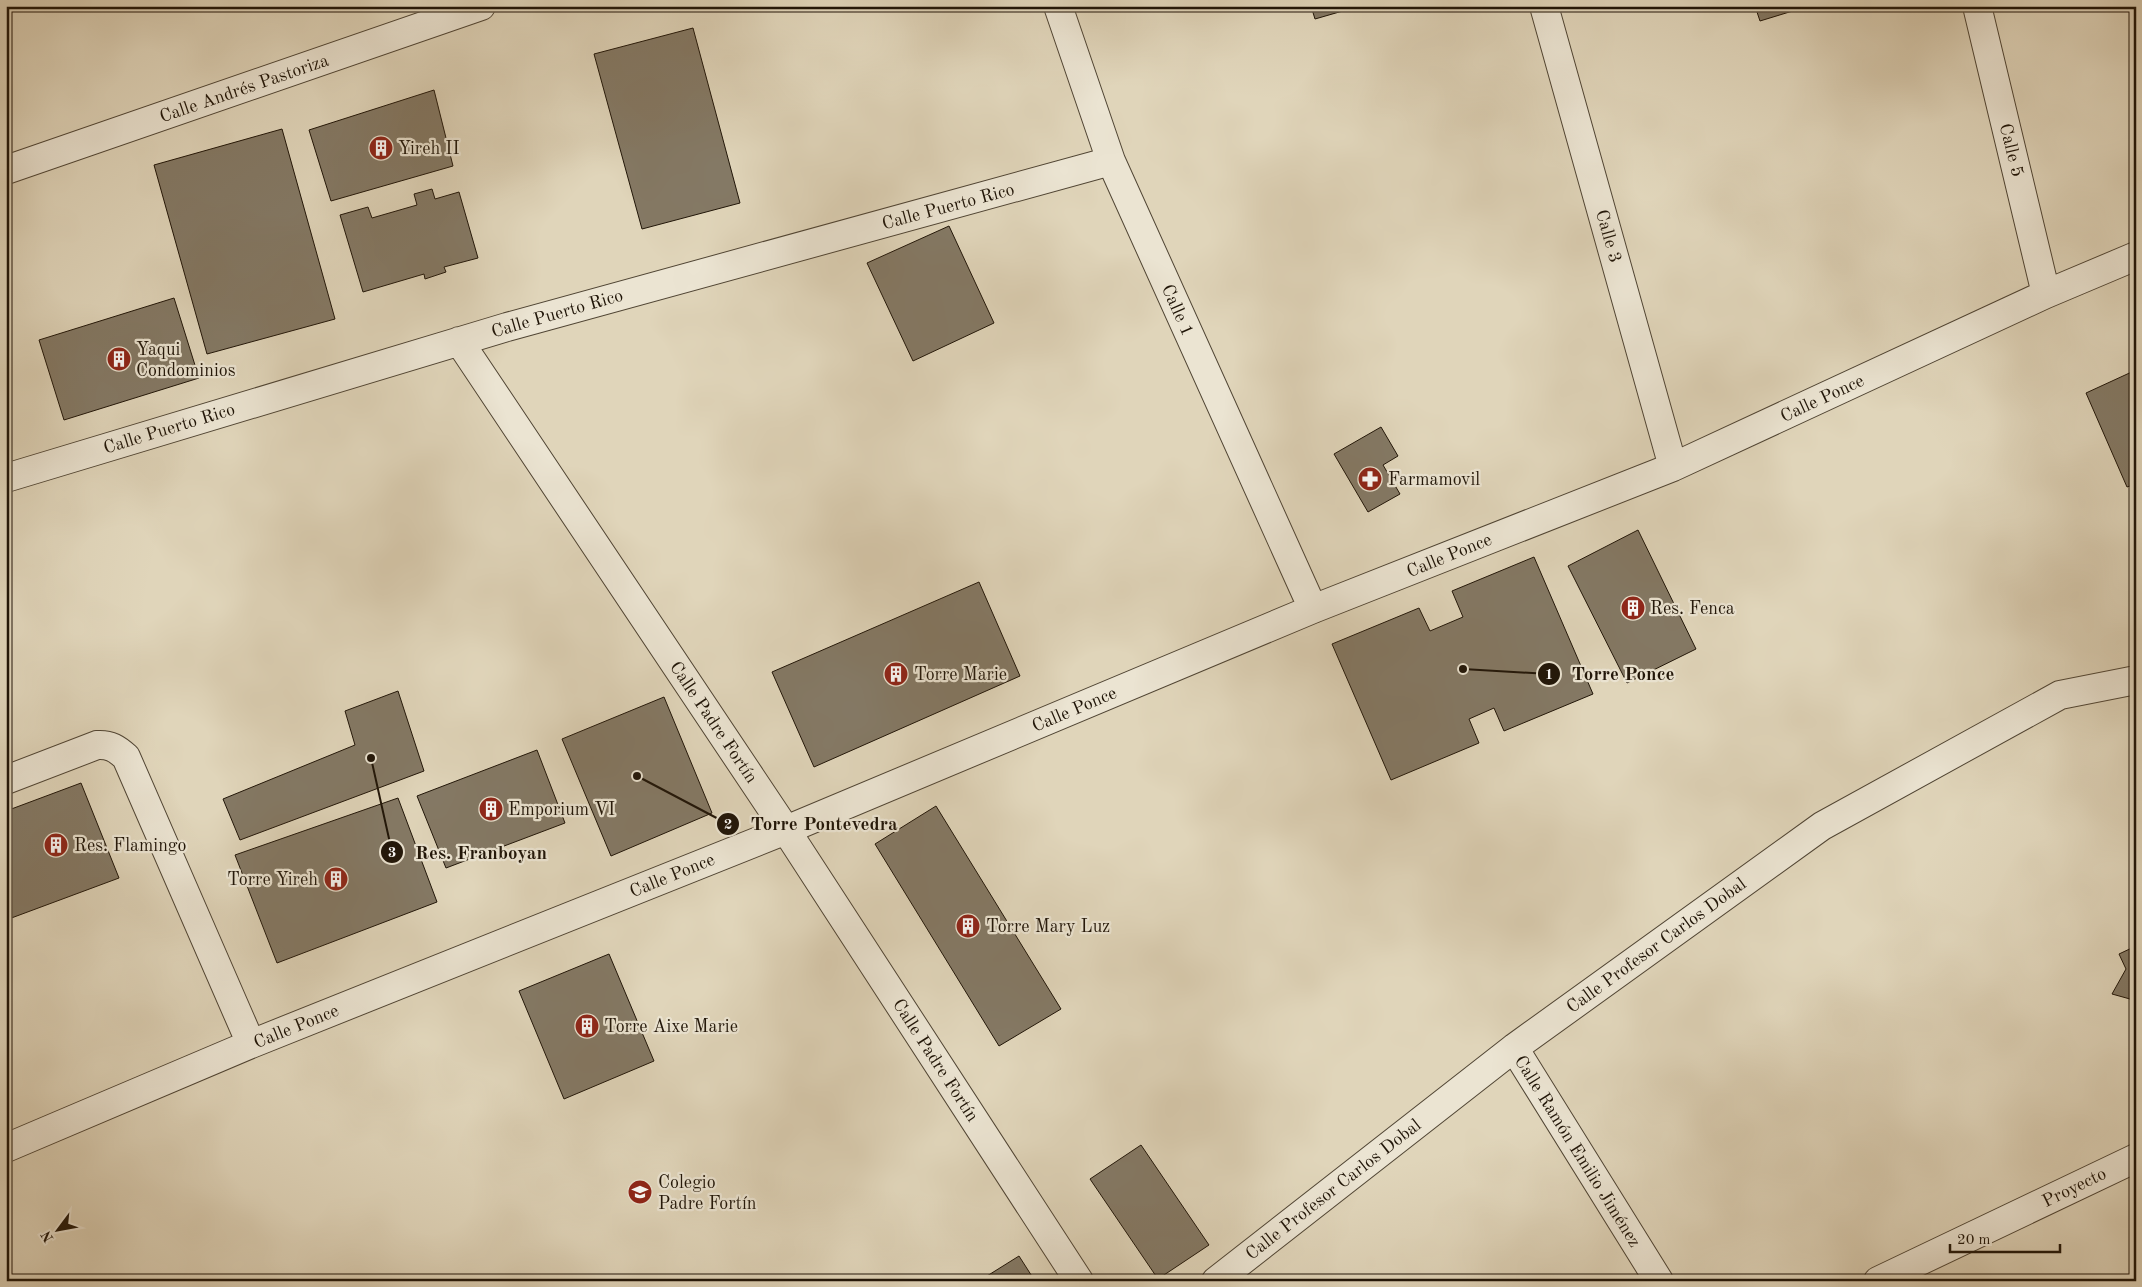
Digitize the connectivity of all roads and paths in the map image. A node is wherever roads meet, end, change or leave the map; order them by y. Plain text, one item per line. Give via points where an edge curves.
1 (481, 6) edge
2 (1058, 6) edge
3 (1544, 6) edge
4 (1977, 6) edge
5 (1111, 161) junction
6 (6, 170) edge
7 (2136, 256) edge
8 (2046, 294) junction
9 (460, 341) junction
10 (1674, 467) junction
11 (6, 478) edge
12 (1312, 609) junction
13 (2136, 680) edge
14 (6, 780) edge
15 (786, 830) junction
16 (251, 1044) junction
17 (1514, 1048) junction
18 (6, 1148) edge
19 (2136, 1158) edge
20 (1079, 1281) edge
21 (1216, 1281) edge
22 (1659, 1281) edge
23 (1878, 1281) edge

1 - 6 street, Calle Andrés Pastoriza
2 - 5 street, Calle 1
3 - 10 street, Calle 3
4 - 8 street, Calle 5
5 - 9 street, Calle Puerto Rico
5 - 12 street, Calle 1
7 - 8 street, Calle Ponce
8 - 10 street, Calle Ponce
9 - 11 street, Calle Puerto Rico
9 - 15 street, Calle Padre Fortín
10 - 12 street, Calle Ponce
12 - 15 street, Calle Ponce
13 - 17 street, Calle Profesor Carlos Dobal via 2060,695 1822,826
14 - 16 street via 97,745 106,744 126,757
15 - 16 street, Calle Ponce
15 - 20 street, Calle Padre Fortín
16 - 18 street, Calle Ponce
17 - 21 street, Calle Profesor Carlos Dobal
17 - 22 street, Calle Ramón Emilio Jiménez
19 - 23 street, Proyecto

